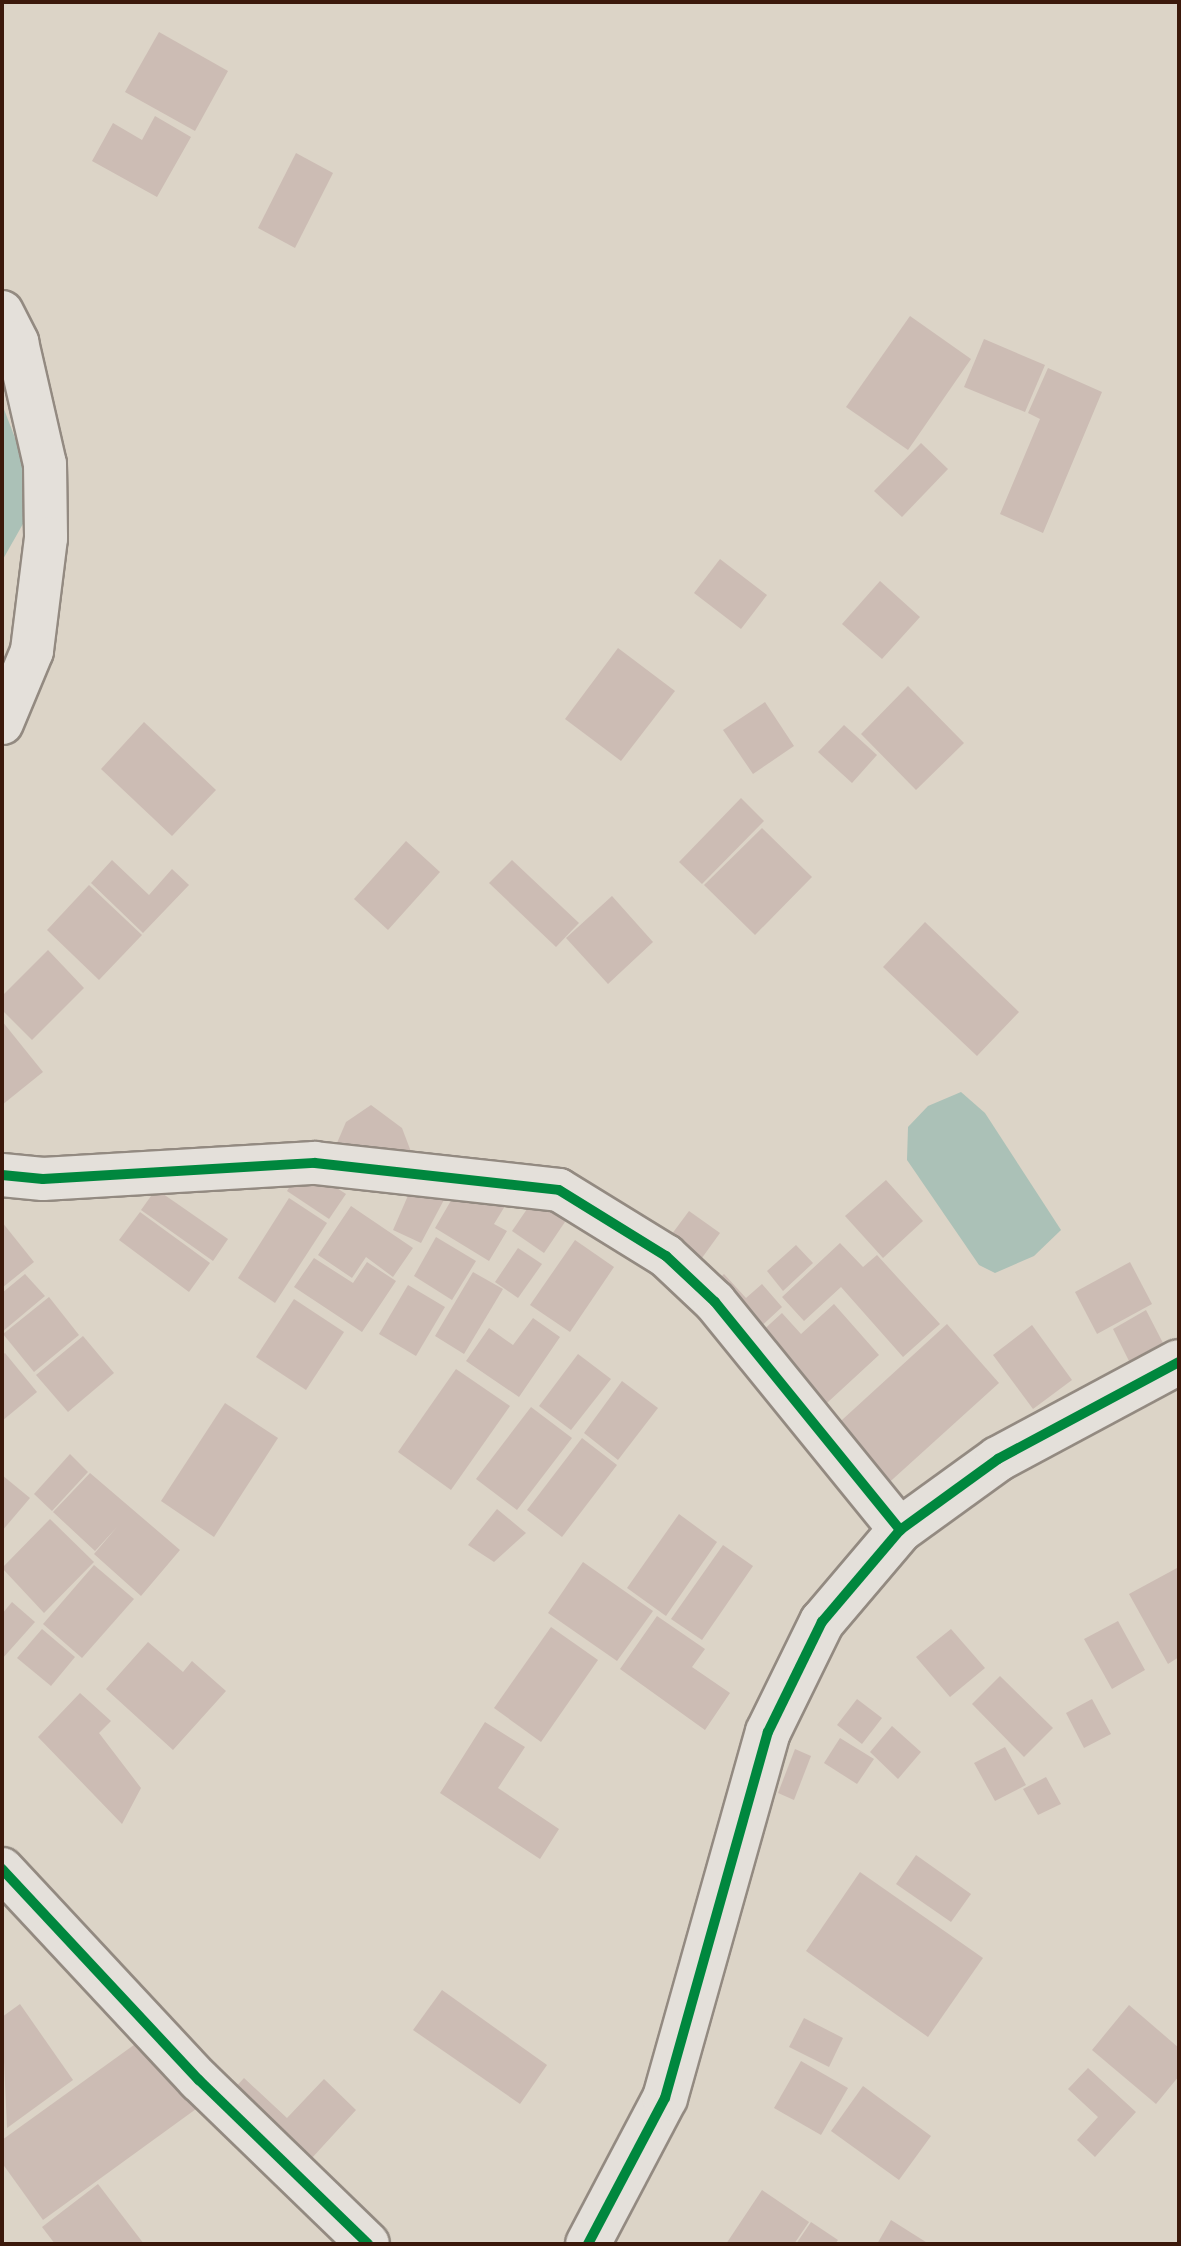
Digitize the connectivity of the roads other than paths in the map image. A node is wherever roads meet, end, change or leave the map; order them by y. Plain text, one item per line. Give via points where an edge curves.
1 (2, 312) edge
2 (2, 723) edge
3 (2, 1175) edge
4 (1179, 1362) edge
5 (900, 1530) junction
6 (2, 1869) edge
7 (368, 2244) edge
8 (588, 2244) edge

1 - 2 street via 17,342 45,464 46,538 32,651
3 - 5 street via 315,1163 559,1190 666,1256 715,1302
4 - 5 street via 998,1459
5 - 8 street via 822,1622 768,1732 665,2098
6 - 7 street via 199,2080

